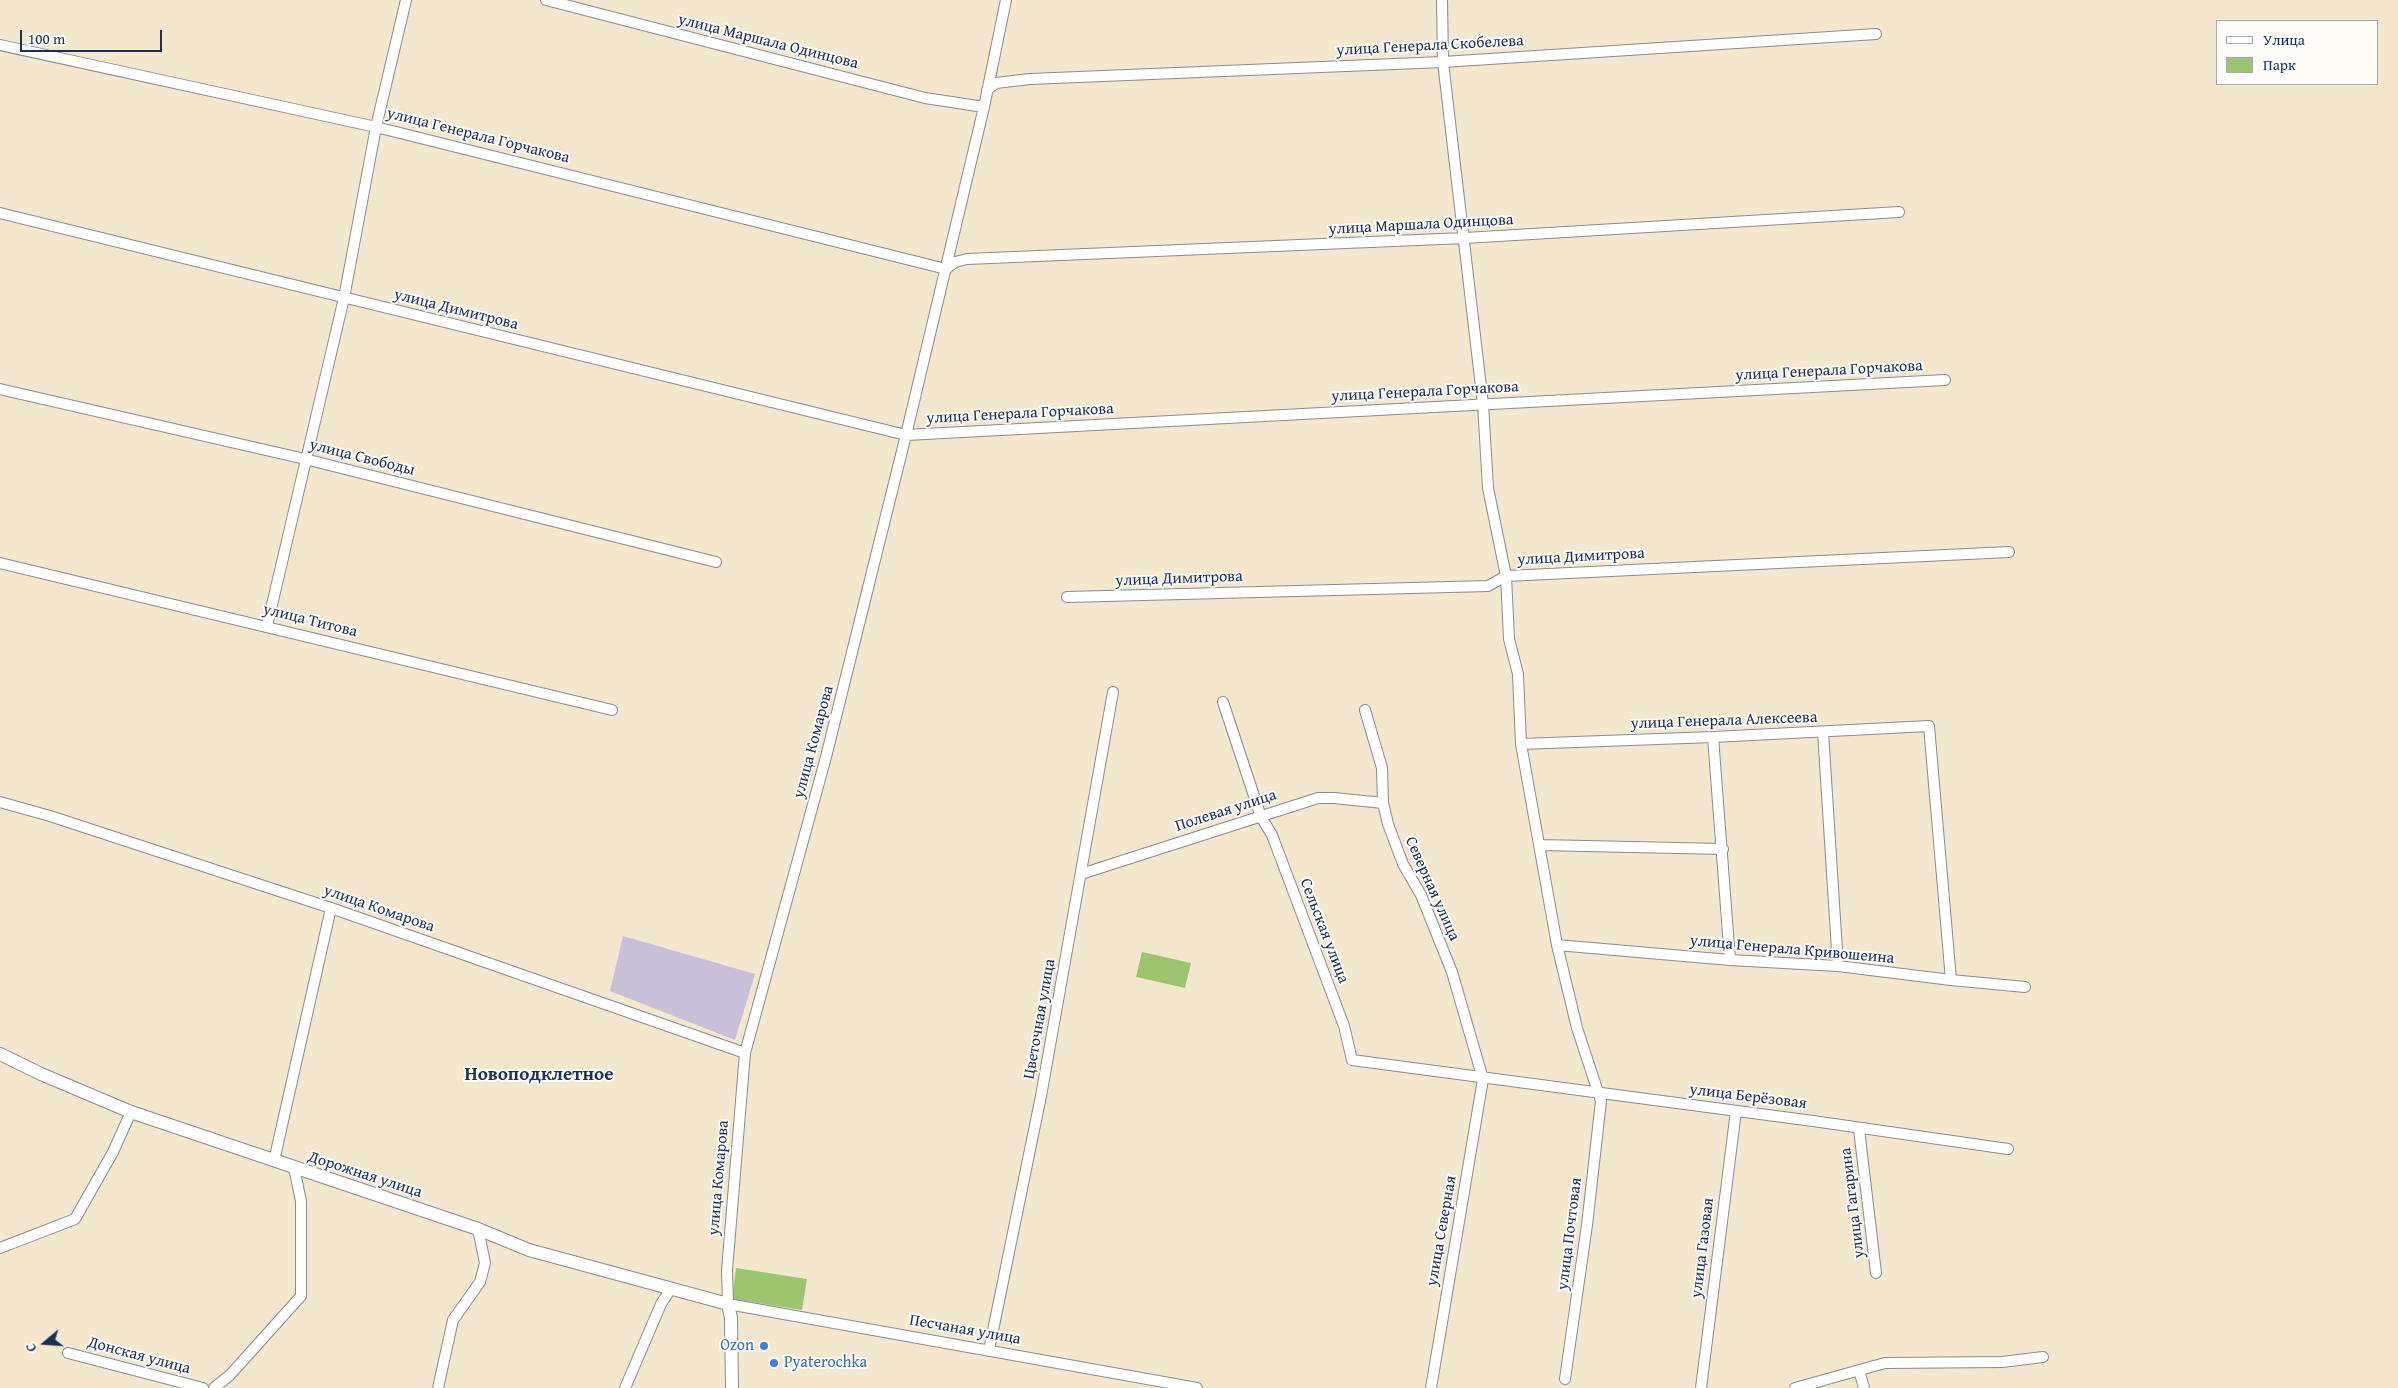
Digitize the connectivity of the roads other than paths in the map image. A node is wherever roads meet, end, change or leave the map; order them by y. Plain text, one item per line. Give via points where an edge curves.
1 (406, 0) edge
2 (546, 0) edge
3 (1006, 0) edge
4 (1442, 0) edge
5 (1876, 34) dead end
6 (0, 45) edge
7 (1443, 62) junction
8 (988, 90) junction
9 (984, 107) junction
10 (376, 126) junction
11 (0, 212) edge
12 (1899, 212) dead end
13 (1465, 238) junction
14 (946, 269) junction
15 (344, 298) junction
16 (1945, 380) dead end
17 (0, 389) edge
18 (1483, 404) junction
19 (906, 435) junction
20 (305, 460) junction
21 (2009, 552) dead end
22 (716, 562) dead end
23 (0, 563) edge
24 (1506, 576) junction
25 (1067, 597) dead end
26 (267, 626) junction
27 (1113, 692) dead end
28 (1223, 702) dead end
29 (612, 710) dead end
30 (1365, 710) dead end
31 (1823, 732) junction
32 (1713, 737) junction
33 (1520, 744) junction
34 (0, 802) edge
35 (1383, 803) junction
36 (1261, 817) junction
37 (1539, 845) junction
38 (1723, 849) junction
39 (1081, 874) junction
40 (331, 908) junction
41 (1557, 945) junction
42 (1730, 960) junction
43 (1838, 966) junction
44 (1951, 980) junction
45 (2025, 987) dead end
46 (745, 1053) junction
47 (0, 1054) edge
48 (1352, 1060) joint
49 (1483, 1079) junction
50 (1598, 1092) junction
51 (1736, 1111) junction
52 (131, 1112) junction
53 (1859, 1129) junction
54 (2008, 1149) dead end
55 (274, 1161) junction
56 (294, 1168) junction
57 (478, 1229) junction
58 (0, 1248) edge
59 (1876, 1273) dead end
60 (670, 1290) junction
61 (728, 1304) junction
62 (989, 1350) junction
63 (68, 1353) dead end
64 (2043, 1357) dead end
65 (1858, 1370) junction
66 (1565, 1379) dead end
67 (203, 1388) edge
68 (214, 1388) edge
69 (438, 1388) edge
70 (625, 1388) edge
71 (732, 1388) edge
72 (1197, 1388) edge
73 (1431, 1388) edge
74 (1701, 1388) edge
75 (1795, 1388) edge
76 (1864, 1388) edge

1 - 10 street
2 - 9 street, улица Маршала Одинцова via 925,98
3 - 8 street, улица Комарова
4 - 7 street, улица Почтовая
5 - 7 street, улица Генерала Скобелева
6 - 10 street, улица Генерала Горчакова
7 - 8 street, улица Генерала Скобелева via 1030,79 996,83
7 - 13 street, улица Почтовая
8 - 9 street, улица Комарова
9 - 14 street, улица Комарова
10 - 14 street, улица Генерала Горчакова
10 - 15 street
11 - 15 street, улица Димитрова
12 - 13 street, улица Маршала Одинцова
13 - 14 street, улица Маршала Одинцова via 967,259
13 - 18 street, улица Почтовая
14 - 19 street, улица Комарова
15 - 19 street, улица Димитрова
15 - 20 street
16 - 18 street, улица Генерала Горчакова
17 - 20 street, улица Свободы
18 - 19 street, улица Генерала Горчакова
18 - 24 street, улица Почтовая via 1488,488
19 - 46 street, улица Комарова via 826,757
20 - 22 street, улица Свободы
20 - 26 street
21 - 24 street, улица Димитрова
23 - 26 street, улица Титова
24 - 25 street, улица Димитрова via 1488,586
24 - 33 street, улица Почтовая via 1509,639 1518,674
26 - 29 street, улица Титова
27 - 39 street, Цветочная улица
28 - 36 street, Сельская улица
30 - 35 street, Северная улица via 1382,768
31 - 32 street, улица Генерала Алексеева
31 - 43 street
31 - 44 street, улица Генерала Алексеева via 1929,726
32 - 33 street, улица Генерала Алексеева
32 - 38 street
33 - 37 street, улица Почтовая
34 - 40 street, улица Комарова
35 - 36 street, Полевая улица via 1325,797
35 - 49 street, Северная улица via 1403,864 1421,895 1452,972
36 - 39 street, Полевая улица
36 - 48 street, Сельская улица via 1272,836 1344,1026
37 - 38 street
37 - 41 street, улица Почтовая
38 - 42 street
39 - 62 street, Цветочная улица via 1041,1096
40 - 46 street, улица Комарова
40 - 55 street
41 - 42 street, улица Генерала Кривошеина
41 - 50 street, улица Почтовая via 1576,1028
42 - 43 street, улица Генерала Кривошеина
43 - 44 street, улица Генерала Кривошеина
44 - 45 street, улица Генерала Кривошеина
46 - 61 street, улица Комарова via 727,1270
47 - 52 street, Дорожная улица
48 - 49 street, улица Берёзовая
49 - 50 street, улица Берёзовая
49 - 73 street, улица Северная
50 - 51 street, улица Берёзовая
50 - 66 street, улица Почтовая via 1601,1101 1587,1225
51 - 53 street, улица Берёзовая
51 - 74 street, улица Газовая
52 - 55 street, Дорожная улица
52 - 58 street via 90,1195 74,1219
53 - 54 street, улица Берёзовая
53 - 59 street, улица Гагарина
55 - 56 street, Дорожная улица
56 - 57 street, Дорожная улица
56 - 68 street via 301,1201 301,1296 230,1375
57 - 60 street, Дорожная улица via 529,1250
57 - 69 street via 485,1263 480,1282 453,1320
60 - 61 street, Дорожная улица
60 - 70 street
61 - 62 street, Песчаная улица
61 - 71 street
62 - 72 street, Песчаная улица
63 - 67 street, Донская улица
64 - 65 street via 2002,1362 1885,1363
65 - 75 street
65 - 76 street

